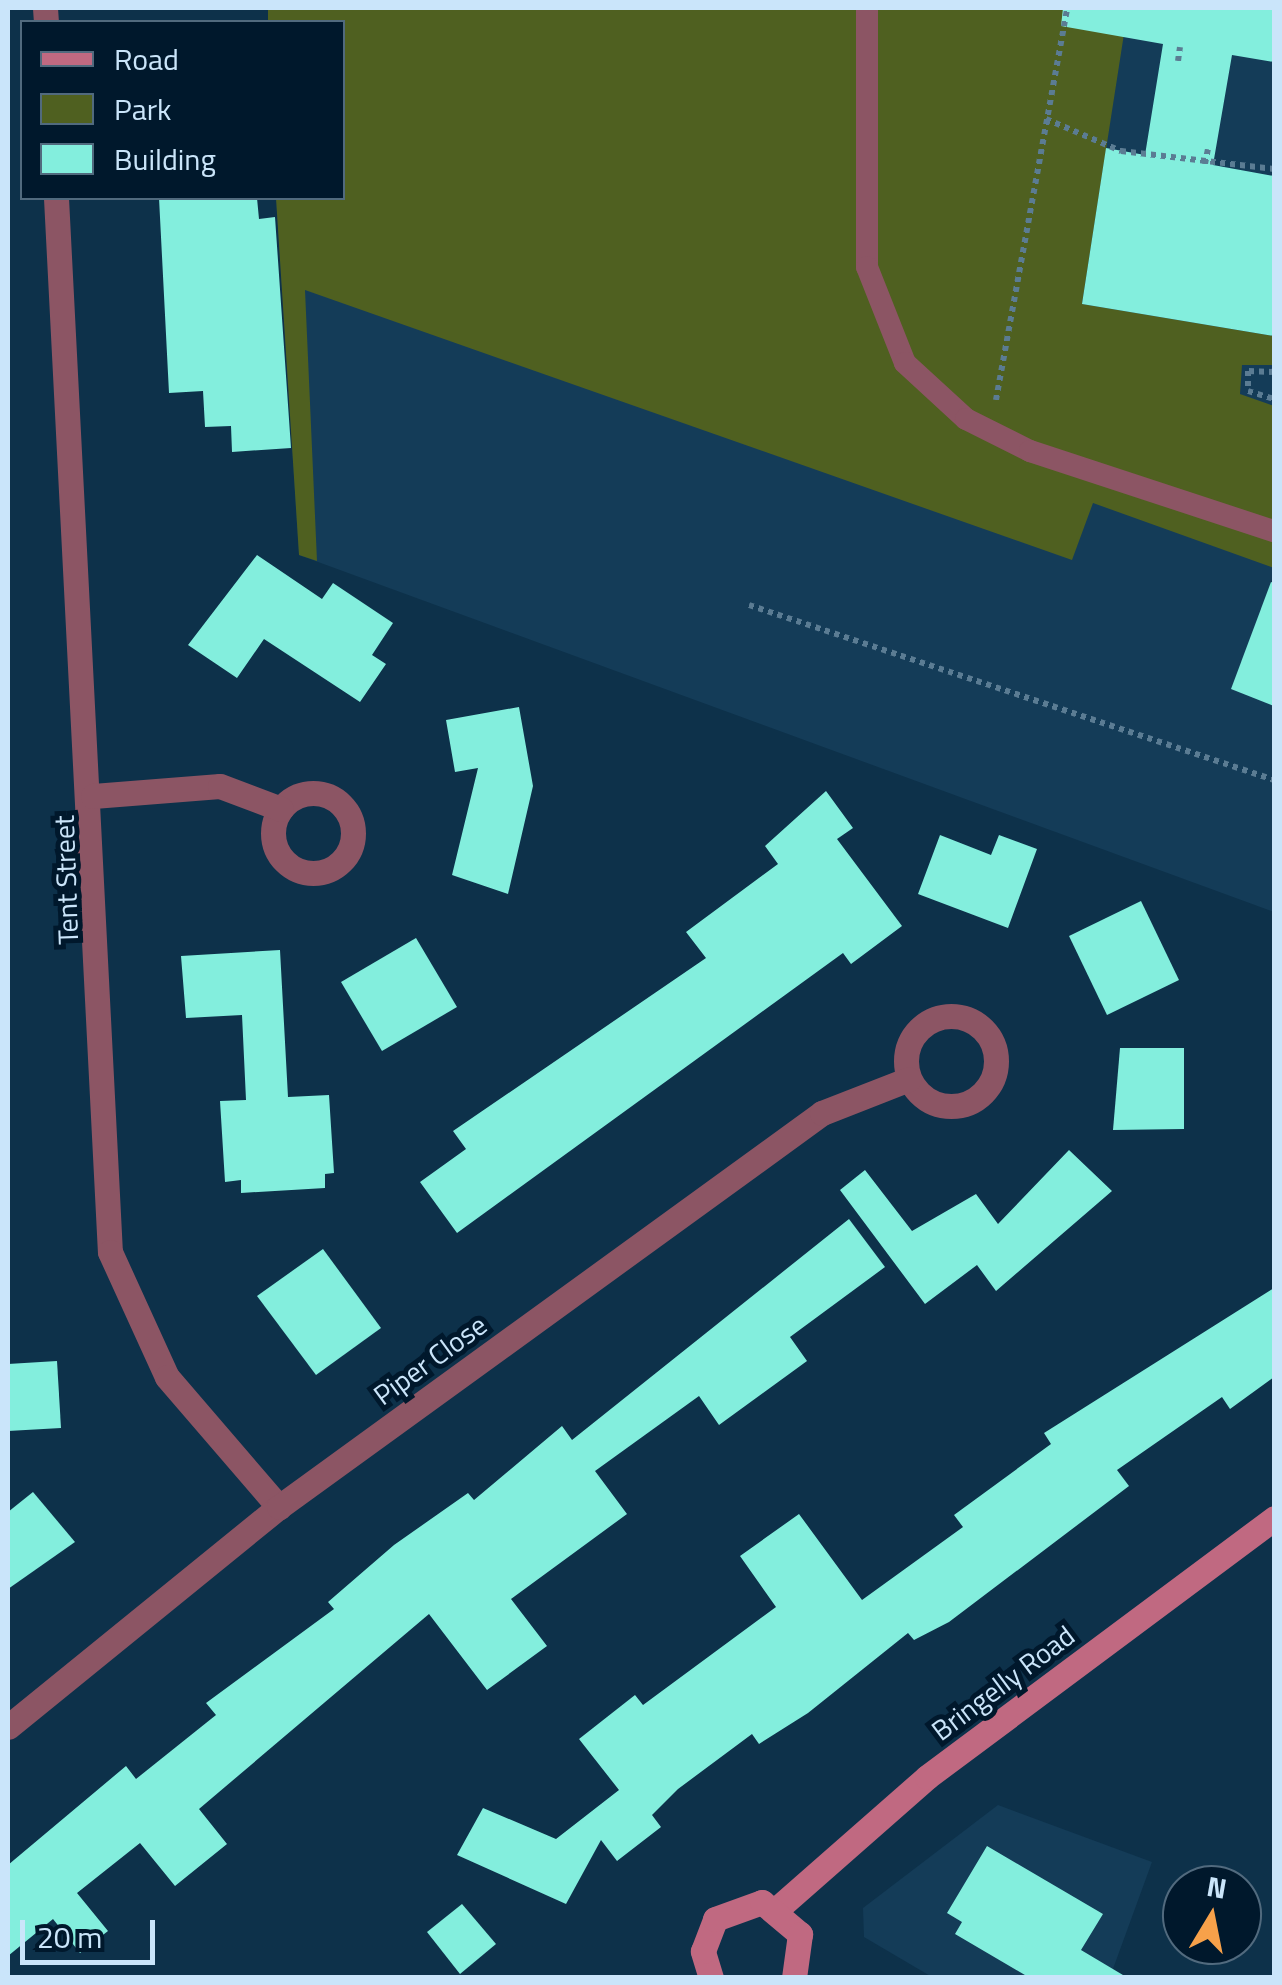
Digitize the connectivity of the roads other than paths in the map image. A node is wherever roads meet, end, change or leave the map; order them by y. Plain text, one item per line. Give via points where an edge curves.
1 (867, 8) edge
2 (56, 200) edge
3 (1274, 531) edge
4 (92, 796) junction
5 (281, 810) dead end
6 (910, 1080) dead end
7 (278, 1507) junction
8 (1274, 1518) edge
9 (8, 1726) edge
10 (778, 1908) junction
11 (701, 1974) edge
12 (794, 1978) edge

1 - 3 lane via 866,267 878,314 932,394 988,430
2 - 4 street, Tent Street
4 - 5 street via 220,786
4 - 7 street, Tent Street via 110,1252 167,1377
6 - 7 street, Piper Close via 822,1113
7 - 9 street, Piper Close
8 - 10 main road, Bringelly Road via 927,1777
10 - 11 main road via 728,1908 706,1934
10 - 12 main road via 800,1934

